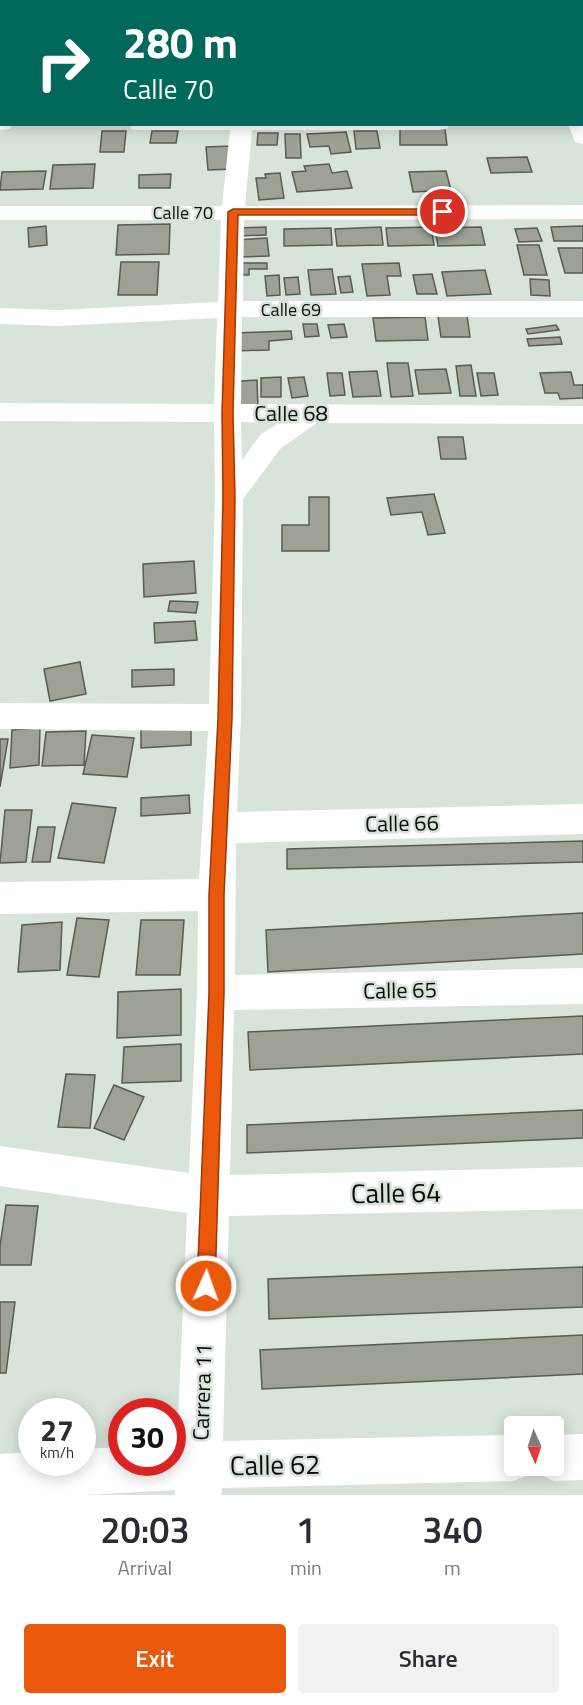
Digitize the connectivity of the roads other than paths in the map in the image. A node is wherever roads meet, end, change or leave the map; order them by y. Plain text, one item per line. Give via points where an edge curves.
1 (242, 126) edge
2 (233, 212) junction
3 (583, 212) edge
4 (0, 213) edge
5 (231, 309) junction
6 (583, 309) edge
7 (0, 316) edge
8 (0, 412) edge
9 (227, 413) junction
10 (312, 413) junction
11 (583, 415) edge
12 (229, 497) junction
13 (0, 716) edge
14 (225, 718) junction
15 (583, 819) edge
16 (220, 828) junction
17 (216, 895) junction
18 (0, 898) edge
19 (583, 986) edge
20 (216, 993) junction
21 (0, 1166) edge
22 (583, 1188) edge
23 (209, 1196) junction
24 (583, 1457) edge
25 (564, 1458) edge
26 (504, 1459) edge
27 (0, 1477) edge
28 (199, 1480) edge

1 - 2 street, Carrera 11
2 - 3 street, Calle 70
2 - 4 street, Calle 70
2 - 5 street, Carrera 11
5 - 6 street, Calle 69
5 - 7 street, Calle 69 via 57,318
5 - 9 street, Carrera 11
8 - 9 street, Calle 68
9 - 10 street, Calle 68
9 - 12 street, Carrera 11
10 - 11 street, Calle 68
10 - 12 street via 271,441
12 - 14 street, Carrera 11
13 - 14 street
14 - 16 street, Carrera 11
15 - 16 street, Calle 66
16 - 17 street, Carrera 11
17 - 18 street
17 - 20 street, Carrera 11
19 - 20 street, Calle 65
20 - 23 street, Carrera 11
21 - 23 street, Calle 64
22 - 23 street, Calle 64
23 - 28 street, Carrera 11
24 - 25 street
26 - 28 street, Calle 62
27 - 28 street, Calle 62

